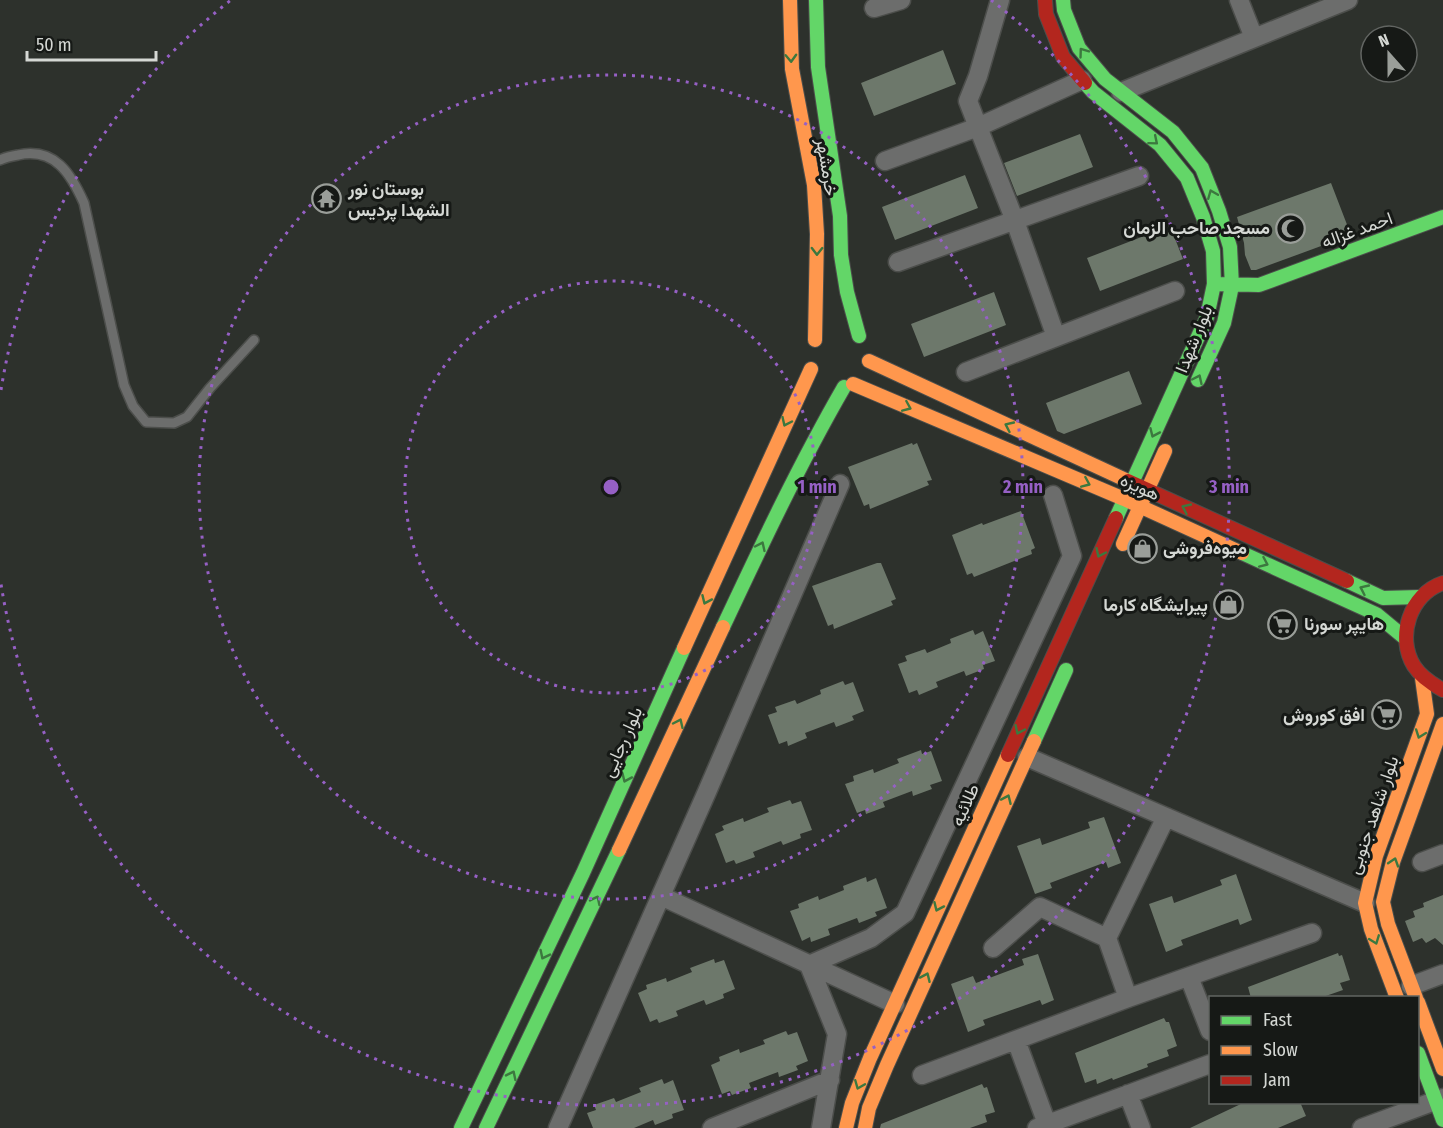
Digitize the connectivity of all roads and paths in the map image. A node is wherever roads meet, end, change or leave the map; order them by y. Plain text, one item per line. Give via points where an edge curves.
1 (790, 0) edge
2 (816, 0) edge
3 (901, 0) edge
4 (1000, 0) edge
5 (1045, 0) edge
6 (1063, 0) edge
7 (1239, 0) edge
8 (1348, 0) edge
9 (874, 8) dead end
10 (1254, 38) junction
11 (1090, 75) junction
12 (1121, 92) junction
13 (1146, 110) junction
14 (1133, 123) junction
15 (978, 127) junction
16 (0, 160) edge
17 (885, 161) dead end
18 (1139, 176) dead end
19 (1443, 217) edge
20 (1015, 220) junction
21 (898, 262) dead end
22 (1214, 284) junction
23 (1232, 286) junction
24 (1175, 291) dead end
25 (859, 336) junction
26 (1056, 337) junction
27 (254, 340) dead end
28 (812, 355) junction
29 (868, 362) junction
30 (966, 372) dead end
31 (849, 386) junction
32 (1190, 397) dead end
33 (1171, 439) dead end
34 (1140, 464) junction
35 (1156, 471) junction
36 (1131, 483) junction
37 (840, 484) dead end
38 (1148, 490) junction
39 (1053, 495) dead end
40 (1124, 499) junction
41 (1140, 507) junction
42 (1114, 522) junction
43 (1129, 532) junction
44 (1119, 554) dead end
45 (1443, 583) edge
46 (1420, 597) junction
47 (1404, 638) junction
48 (1070, 660) dead end
49 (1422, 678) junction
50 (1443, 690) edge
51 (1443, 724) edge
52 (1018, 754) junction
53 (1166, 817) junction
54 (1443, 854) edge
55 (1422, 862) dead end
56 (661, 896) junction
57 (1365, 903) junction
58 (1312, 933) dead end
59 (1107, 938) junction
60 (993, 948) dead end
61 (809, 965) junction
62 (1443, 974) edge
63 (1189, 976) junction
64 (1415, 995) edge
65 (1396, 996) edge
66 (1128, 998) junction
67 (1419, 1006) edge
68 (903, 1007) junction
69 (1209, 1028) edge
70 (1016, 1040) junction
71 (1419, 1055) edge
72 (1209, 1064) edge
73 (1443, 1070) edge
74 (922, 1076) dead end
75 (830, 1080) junction
76 (1128, 1094) junction
77 (1439, 1099) edge
78 (1443, 1120) edge
79 (1042, 1126) edge
80 (461, 1128) edge
81 (486, 1128) edge
82 (558, 1128) edge
83 (712, 1128) edge
84 (821, 1128) edge
85 (846, 1128) edge
86 (865, 1128) edge
87 (1141, 1128) edge
88 (1362, 1128) edge

1 -> 28 street, خرمشهر via 792,69 817,234
2 - 25 street, خرمشهر via 818,66 842,255
3 - 9 street
4 - 15 street via 968,100
5 - 11 street, بلوار شهدا via 1046,14 1064,57
11 -> 6 street, بلوار شهدا
7 - 10 street
8 - 10 street
10 - 12 street
11 - 12 street, بلوار شهدا via 1105,79
11 - 14 street, بلوار شهدا via 1093,92
11 - 15 street
12 - 13 street, بلوار شهدا
13 - 14 street
23 -> 13 street, بلوار شهدا via 1230,247 1202,168 1173,132
14 -> 22 street, بلوار شهدا via 1160,145 1186,178 1213,250
15 - 17 street
15 - 20 street
16 - 27 lane via 29,153 48,157 60,164 76,186 84,203 124,385 146,422 174,423 187,417
18 - 20 street
19 - 23 street, احمد غزاله via 1259,285
20 - 21 street
20 - 26 street
22 - 23 street, احمد غزاله
22 -> 34 street, بلوار شهدا via 1206,317
32 -> 23 street, بلوار شهدا via 1224,323
24 - 26 street
25 - 28 street via 836,329
25 - 29 street via 865,343
26 - 30 street
28 - 31 street via 817,378 834,387
28 -> 80 street, بلوار رجایی via 584,873
29 - 31 street via 866,371
36 -> 29 street, هویزه
31 -> 40 street, هویزه
81 -> 31 street via 785,495
33 - 35 street
34 - 35 street via 1145,474
34 - 36 street, بلوار شهدا
35 - 38 street
36 - 38 street, هویزه
36 - 40 street, بلوار شهدا
37 - 56 street
38 - 41 street
46 -> 38 street, هویزه via 1383,598
39 - 61 street via 1072,556 905,913 871,938
40 - 41 street, هویزه
40 - 42 street, طلائیه
41 - 43 street
41 -> 47 street, هویزه via 1376,614
42 - 43 street via 1124,519
42 -> 52 street, طلائیه
43 - 44 street
45 - 46 street
46 - 47 street via 1408,616
47 - 49 street via 1409,660
48 - 52 street, طلائیه
49 - 50 street
49 -> 57 street, بلوار شاهد جنوبی via 1427,714 1376,856
64 -> 51 street, بلوار شاهد جنوبی via 1383,902 1393,862
52 - 53 street
52 - 68 street, طلائیه
53 - 57 street
53 - 59 street
54 - 55 street
56 - 61 street
56 - 82 street
57 -> 65 street, بلوار شاهد جنوبی
58 - 63 street
59 - 60 street via 1040,907
59 - 66 street
61 - 68 street
61 - 75 street via 837,1034
62 - 64 street
63 - 66 street
63 - 69 street
66 - 70 street
67 - 73 street, بلوار شاهد جنوبی
68 -> 85 street, طلائیه via 852,1103
68 - 86 street, طلائیه
70 - 74 street
70 - 79 street
71 - 77 street
72 - 76 street
75 - 83 street
75 - 84 street
76 - 79 street
76 - 87 street
77 - 78 street
77 - 88 street

